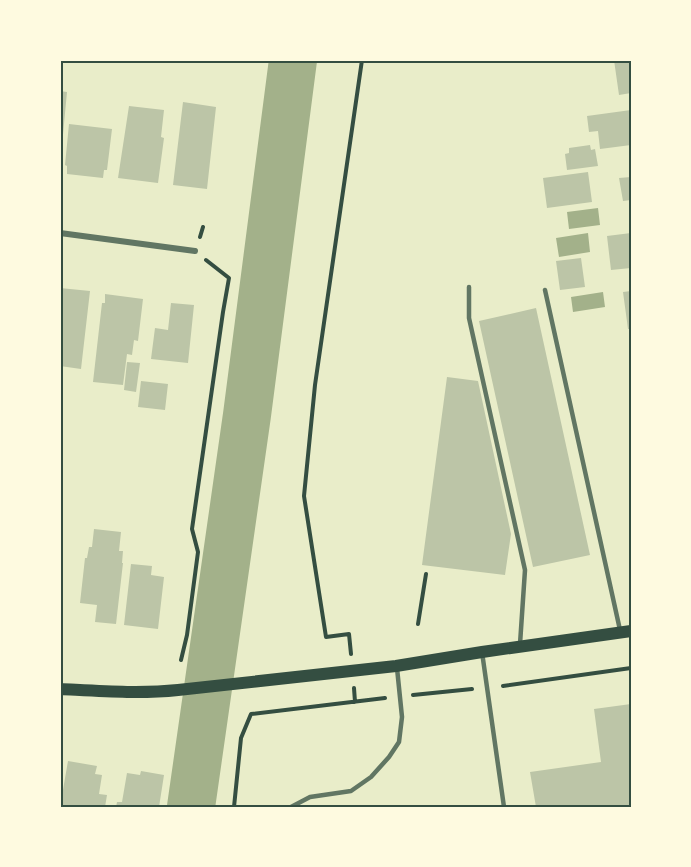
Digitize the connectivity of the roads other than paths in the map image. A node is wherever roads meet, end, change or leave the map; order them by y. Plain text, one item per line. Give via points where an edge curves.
1 (60, 233) edge
2 (195, 251) road end
3 (469, 287) dead end
4 (545, 290) dead end
5 (626, 632) edge
6 (520, 647) junction
7 (482, 652) junction
8 (396, 666) junction
9 (60, 689) edge
10 (291, 807) edge
11 (504, 807) edge

1 - 2 street
3 - 6 lane via 469,318 525,570
4 - 5 lane
5 - 6 main road
6 - 7 main road
7 - 8 main road
7 - 11 lane
8 - 9 main road via 178,690
8 - 10 lane via 402,717 399,742 389,757 351,791 310,797

